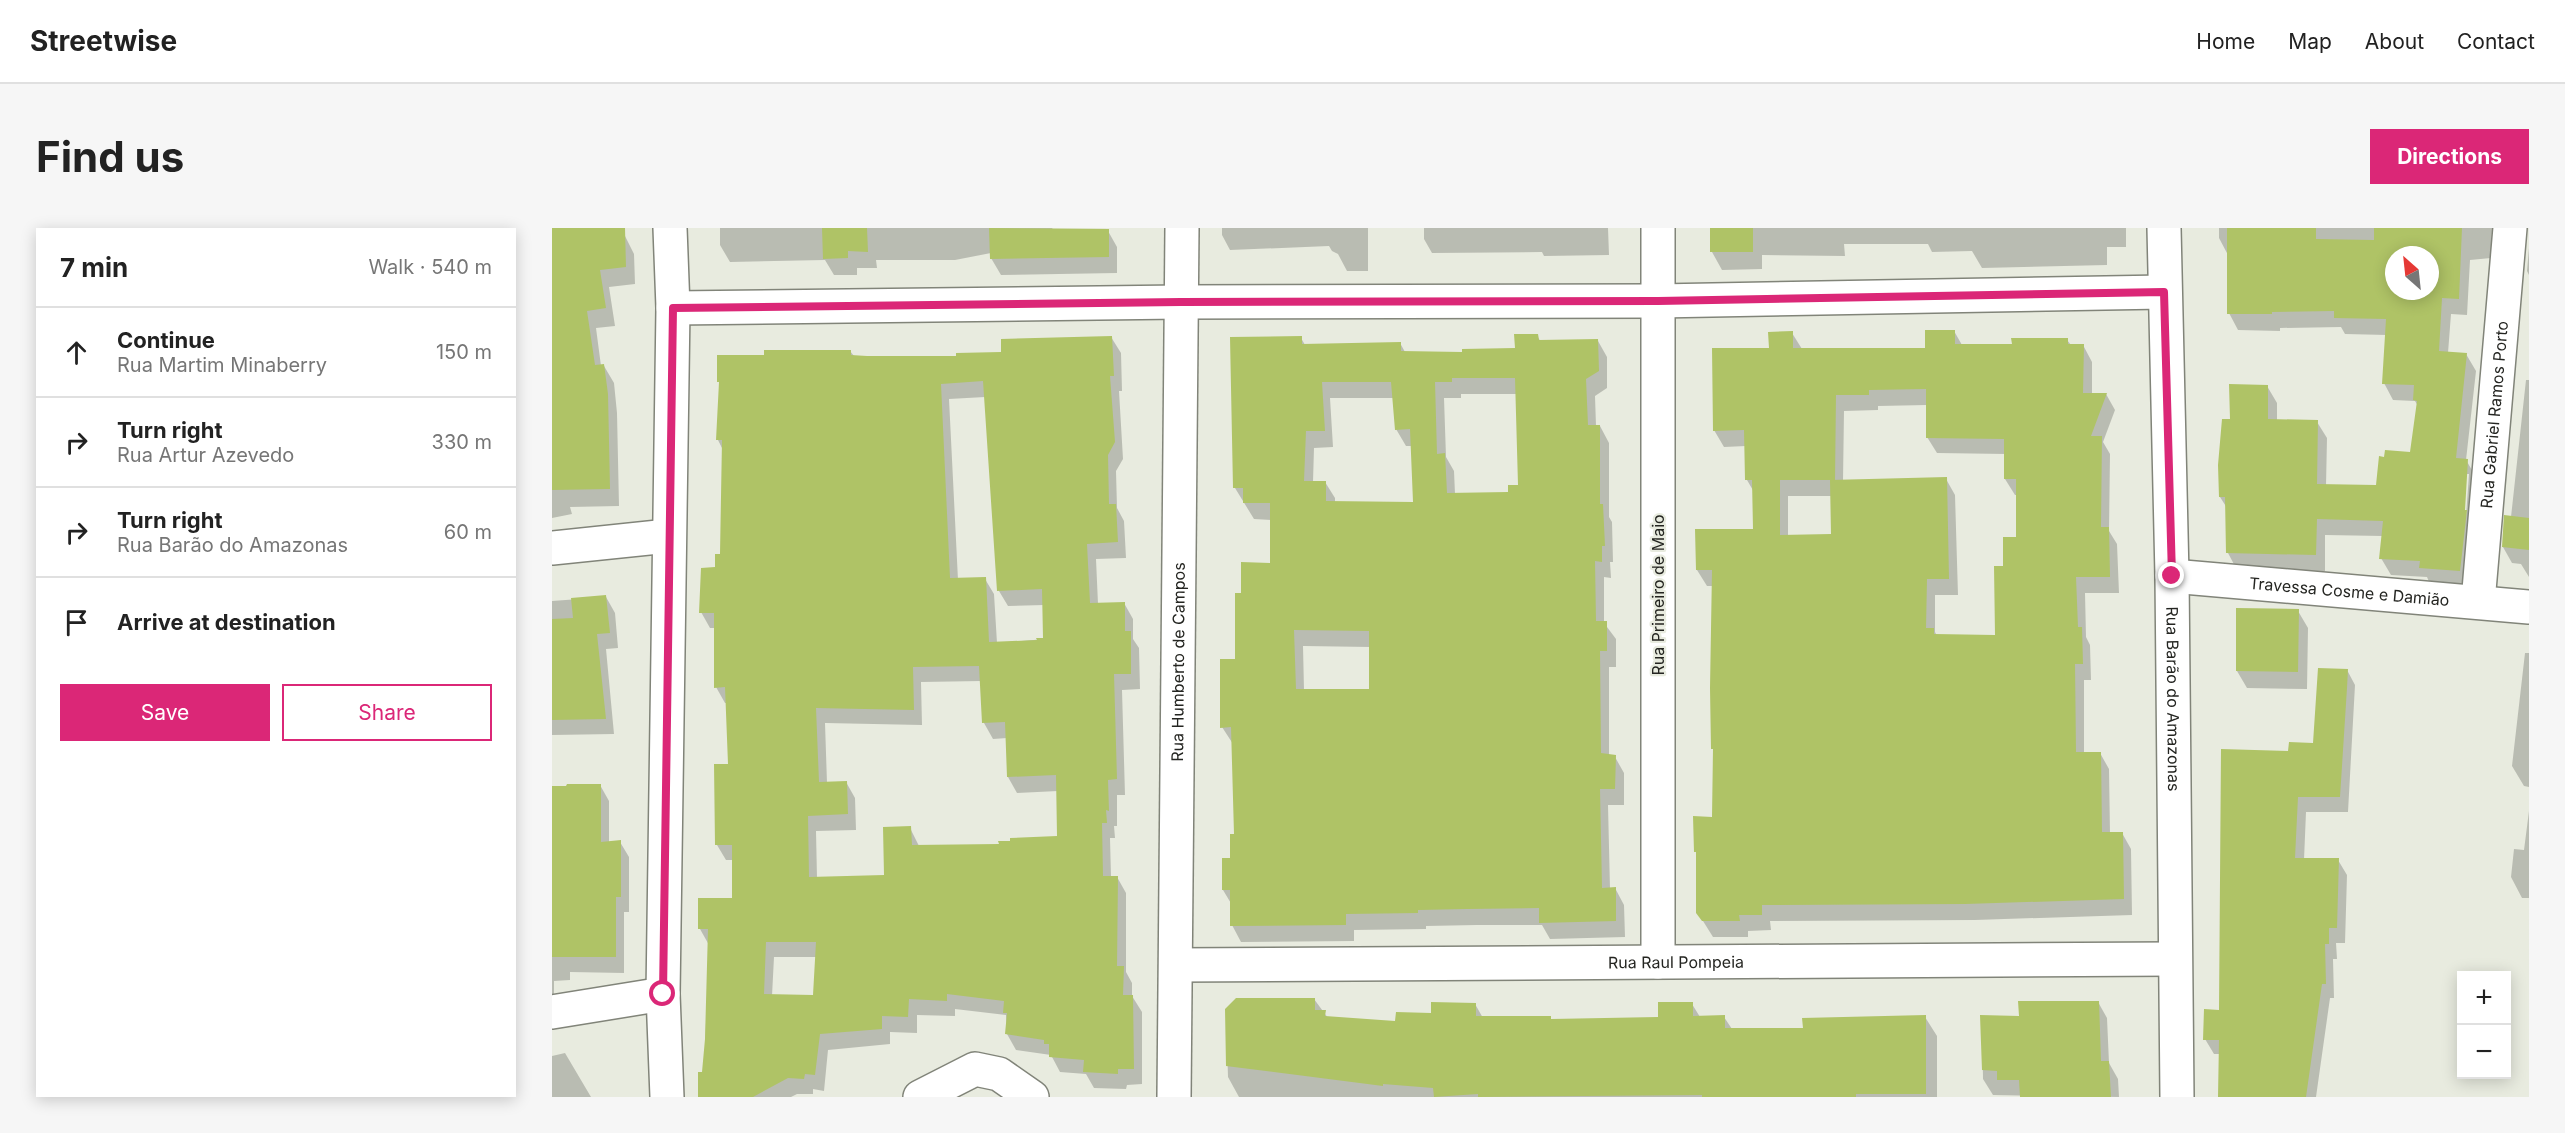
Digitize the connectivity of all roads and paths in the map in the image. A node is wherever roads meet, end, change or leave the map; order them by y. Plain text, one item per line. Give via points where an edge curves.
1 (670, 228) edge
2 (1182, 228) edge
3 (1658, 228) edge
4 (2164, 228) edge
5 (2510, 228) edge
6 (2164, 292) junction
7 (1658, 301) junction
8 (1181, 302) junction
9 (673, 308) junction
10 (668, 536) junction
11 (552, 548) edge
12 (2172, 576) junction
13 (2478, 602) junction
14 (2529, 607) edge
15 (2174, 959) junction
16 (1658, 962) junction
17 (1176, 965) junction
18 (663, 994) junction
19 (552, 1012) edge
20 (667, 1097) edge
21 (920, 1097) edge
22 (1032, 1097) edge
23 (1174, 1097) edge
24 (2177, 1097) edge

1 - 9 street
2 - 8 street, Rua Humberto de Campos
3 - 7 street, Rua Primeiro de Maio
4 - 6 street, Rua Barão do Amazonas
5 - 13 street, Rua Gabriel Ramos Porto
6 - 7 street
6 - 12 street, Rua Barão do Amazonas
7 - 8 street
7 - 16 street, Rua Primeiro de Maio
8 - 9 street
8 - 17 street, Rua Humberto de Campos
9 - 10 street
10 - 11 street
10 - 18 street
12 - 13 street, Travessa Cosme e Damião
12 - 15 street, Rua Barão do Amazonas
13 - 14 street, Travessa Cosme e Damião
15 - 16 street, Rua Raul Pompeia
15 - 24 street, Rua Barão do Amazonas
16 - 17 street, Rua Raul Pompeia
17 - 23 street, Rua Humberto de Campos
18 - 19 street
18 - 20 street
21 - 22 street via 975,1069 999,1074

